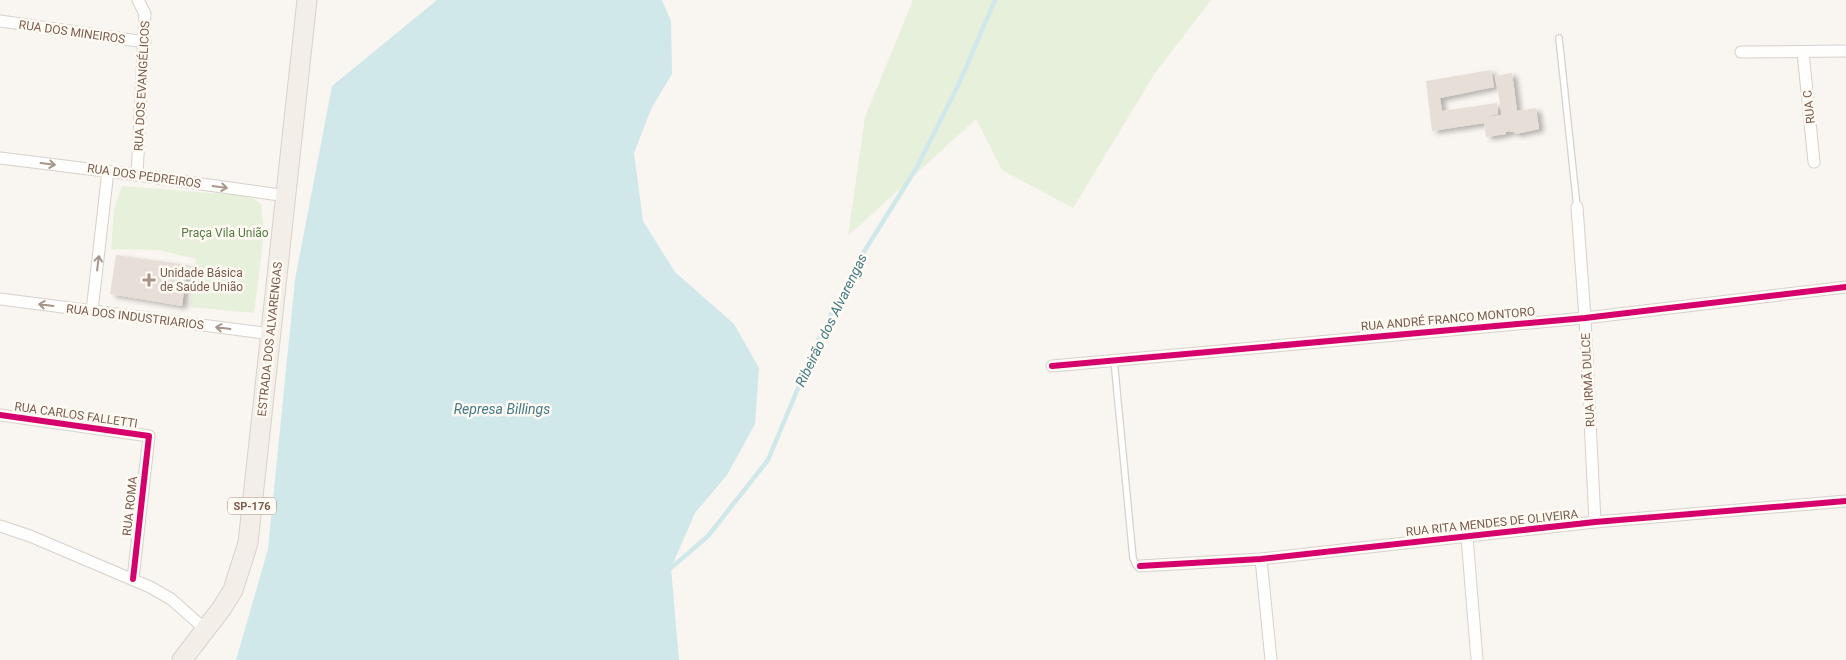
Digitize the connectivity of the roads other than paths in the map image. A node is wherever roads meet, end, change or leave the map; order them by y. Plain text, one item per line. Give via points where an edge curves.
1 (138, 0) edge
2 (307, 0) edge
3 (0, 22) edge
4 (1559, 38) dead end
5 (145, 42) junction
6 (1846, 51) edge
7 (1741, 52) dead end
8 (1803, 52) junction
9 (0, 158) edge
10 (1814, 162) dead end
11 (108, 171) junction
12 (137, 174) junction
13 (287, 196) junction
14 (1577, 208) joint
15 (1846, 287) edge
16 (0, 299) edge
17 (92, 311) junction
18 (1585, 318) junction
19 (271, 334) junction
20 (1114, 360) junction
21 (1052, 366) dead end
22 (0, 415) edge
23 (149, 436) joint
24 (1846, 501) edge
25 (1595, 522) junction
26 (0, 526) edge
27 (1466, 537) junction
28 (1261, 558) junction
29 (1140, 566) joint
30 (133, 579) junction
31 (206, 630) junction
32 (182, 660) edge
33 (1271, 660) edge
34 (1477, 660) edge

1 - 5 street, RUA DOS EVANGÉLICOS via 145,14
2 - 13 main road, ESTRADA DOS ALVARENGAS / SP-176
3 - 5 street, RUA DOS MINEIROS
4 - 14 lane
5 - 12 street, RUA DOS EVANGÉLICOS
6 - 8 street
7 - 8 street
8 - 10 street, RUA C
9 -> 11 street, RUA DOS PEDREIROS
11 - 12 street, RUA DOS PEDREIROS
17 -> 11 street
12 -> 13 street, RUA DOS PEDREIROS
13 - 19 main road, ESTRADA DOS ALVARENGAS / SP-176
14 - 18 street, RUA IRMÃ DULCE
15 - 18 street, RUA ANDRÉ FRANCO MONTORO
17 -> 16 street, RUA DOS INDUSTRIARIOS
19 -> 17 street, RUA DOS INDUSTRIARIOS
18 - 20 street, RUA ANDRÉ FRANCO MONTORO
18 - 25 street, RUA IRMÃ DULCE
19 - 31 main road, ESTRADA DOS ALVARENGAS / SP-176 via 248,543 233,590
20 - 21 street, RUA ANDRÉ FRANCO MONTORO
20 - 29 lane via 1132,558
22 - 23 street, RUA CARLOS FALLETTI
23 - 30 street, RUA ROMA
24 - 25 street, RUA RITA MENDES DE OLIVEIRA
25 - 27 street, RUA RITA MENDES DE OLIVEIRA
26 - 30 street
27 - 28 street, RUA RITA MENDES DE OLIVEIRA
27 - 34 street
28 - 29 street, RUA RITA MENDES DE OLIVEIRA
28 - 33 street
30 - 31 street via 171,599
31 - 32 main road, ESTRADA DOS ALVARENGAS / SP-176

